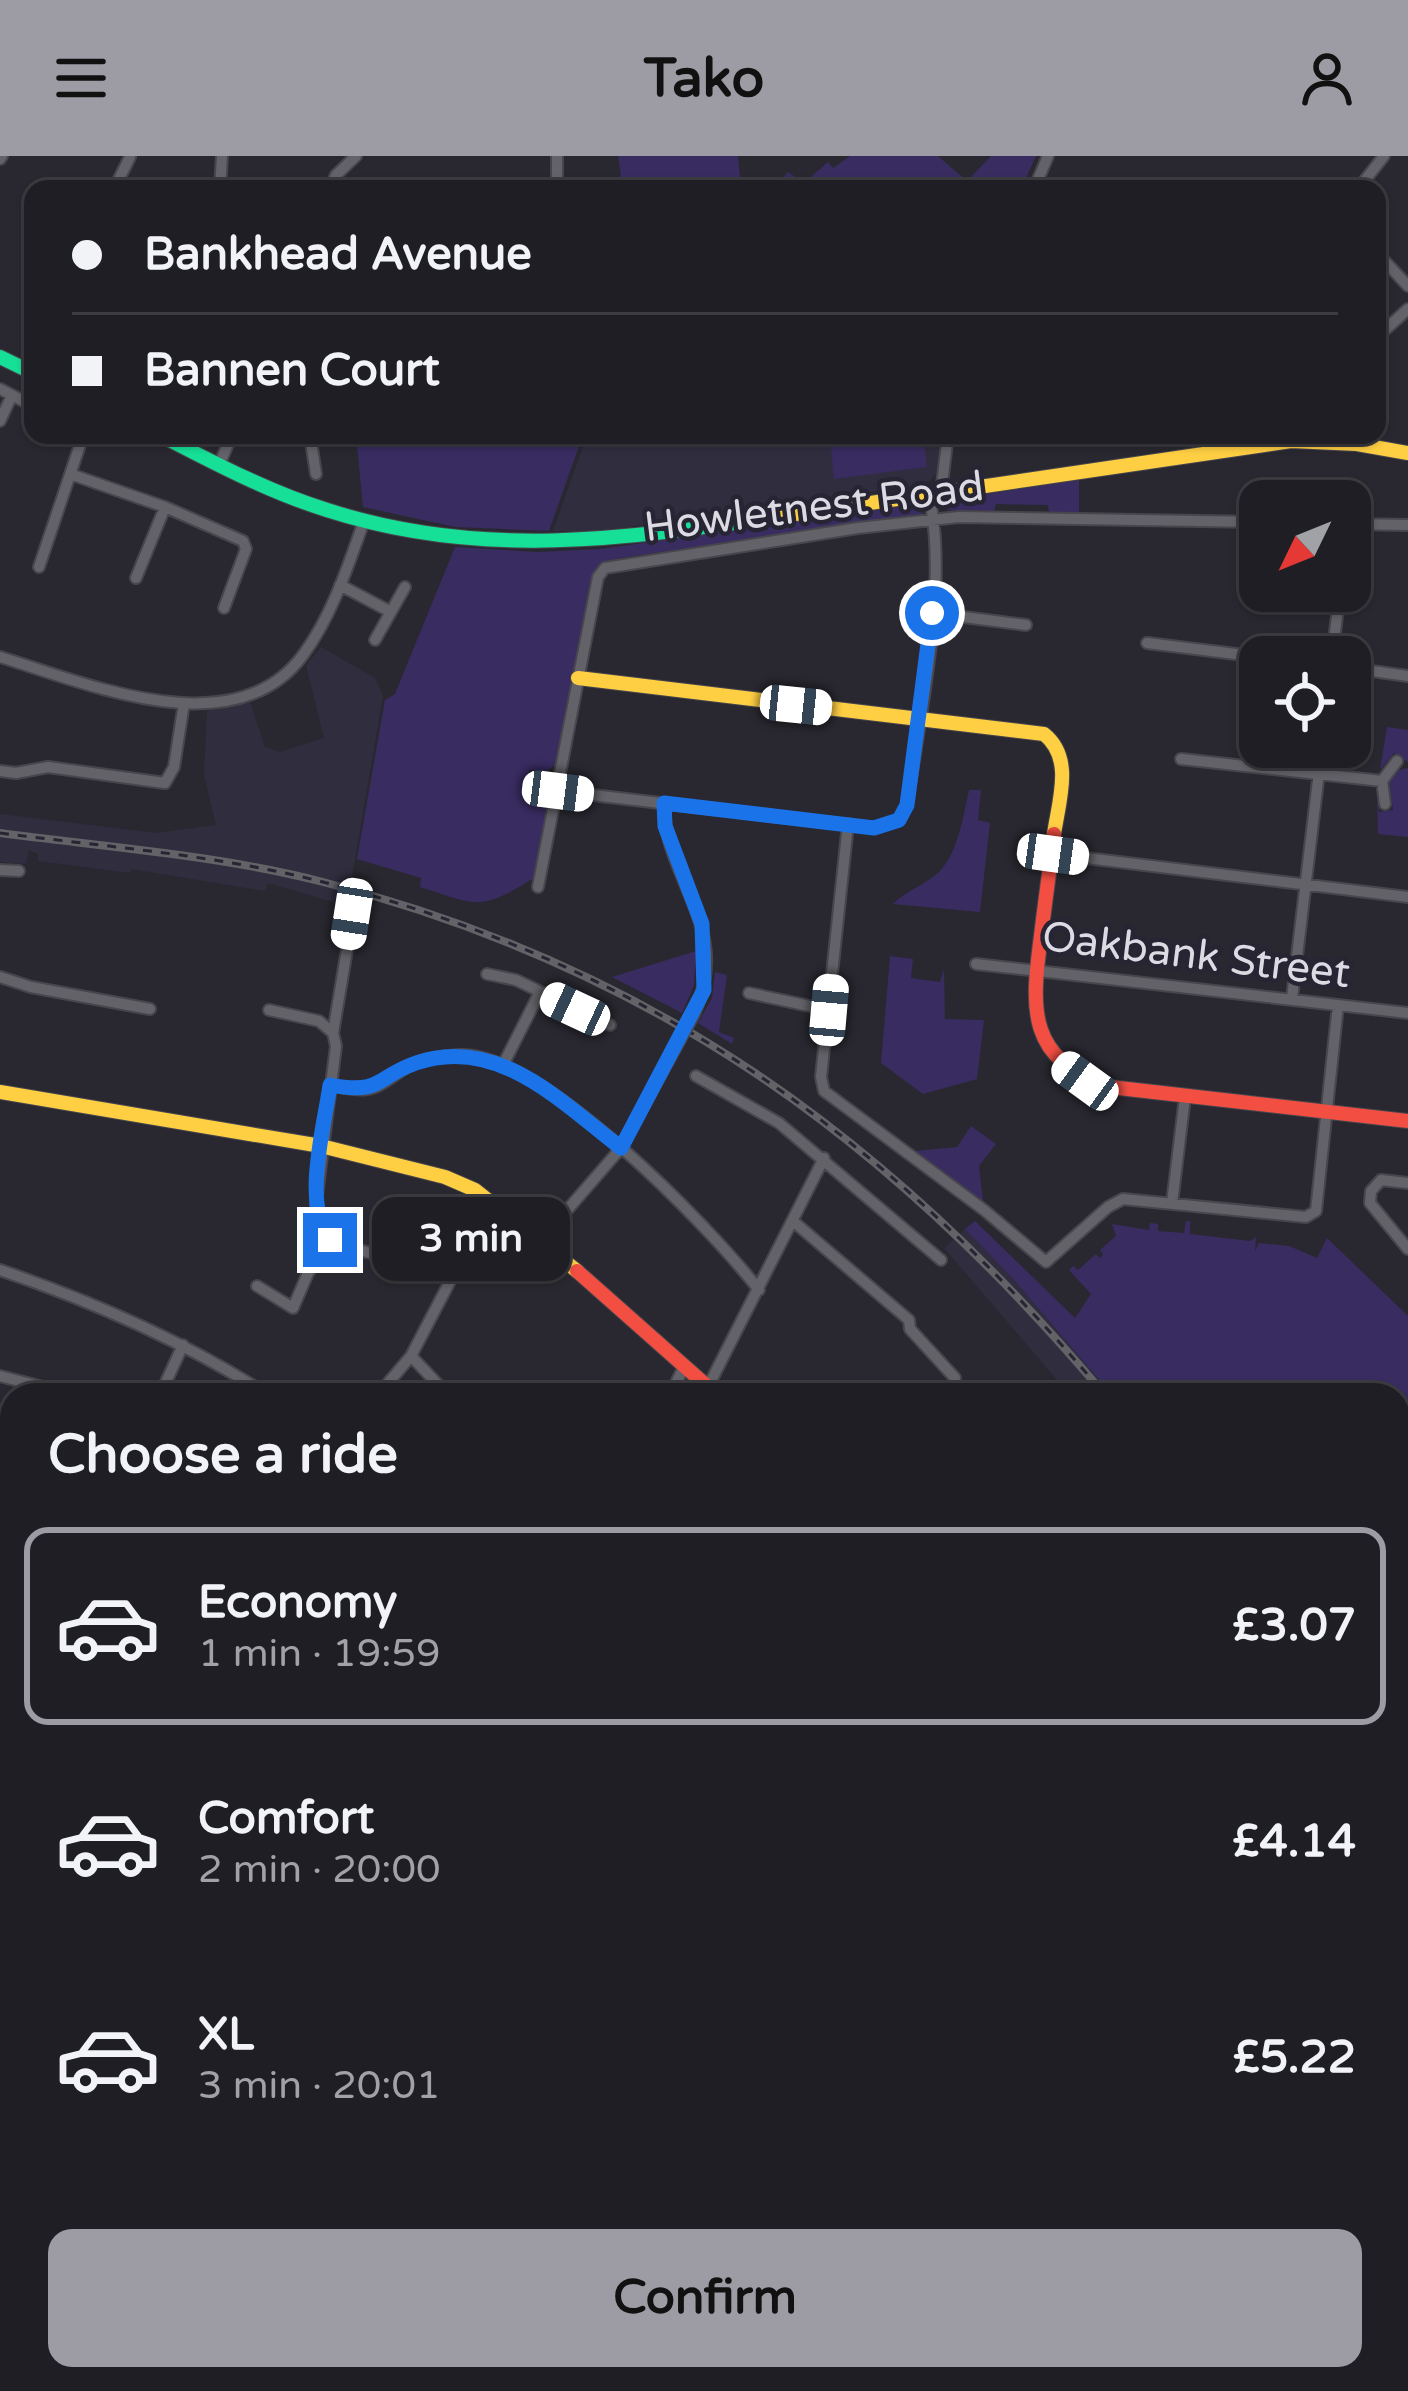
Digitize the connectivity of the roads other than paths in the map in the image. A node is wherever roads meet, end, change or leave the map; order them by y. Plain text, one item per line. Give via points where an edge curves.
1 (356, 156) edge
2 (1384, 156) edge
3 (334, 180) edge
4 (1365, 180) edge
5 (1386, 263) edge
6 (1408, 286) edge
7 (6, 392) edge
8 (0, 422) edge
9 (78, 444) edge
10 (178, 444) edge
11 (228, 444) edge
12 (311, 444) edge
13 (947, 444) edge
14 (1271, 444) edge
15 (1357, 444) edge
16 (1408, 453) edge
17 (219, 465) junction
18 (316, 474) dead end
19 (73, 475) junction
20 (935, 494) junction
21 (165, 507) junction
22 (364, 520) junction
23 (934, 521) junction
24 (1239, 522) edge
25 (1371, 524) edge
26 (1408, 525) edge
27 (39, 567) dead end
28 (136, 578) dead end
29 (340, 585) junction
30 (405, 587) dead end
31 (224, 608) dead end
32 (391, 612) junction
33 (932, 613) junction
34 (1026, 625) dead end
35 (1161, 630) dead end
36 (375, 640) dead end
37 (1239, 654) edge
38 (0, 657) edge
39 (1371, 671) edge
40 (1408, 676) edge
41 (578, 677) junction
42 (184, 704) junction
43 (920, 718) junction
44 (1181, 759) dead end
45 (1397, 761) dead end
46 (1320, 768) edge
47 (0, 771) edge
48 (1319, 774) junction
49 (1382, 781) junction
50 (558, 791) junction
51 (664, 803) junction
52 (1385, 804) dead end
53 (848, 824) junction
54 (1053, 854) junction
55 (0, 870) edge
56 (19, 871) dead end
57 (1307, 885) junction
58 (538, 886) dead end
59 (1408, 897) edge
60 (352, 914) dead end
61 (976, 964) dead end
62 (1035, 970) junction
63 (487, 974) dead end
64 (0, 977) edge
65 (540, 992) junction
66 (749, 993) dead end
67 (1292, 998) junction
68 (1338, 1005) junction
69 (150, 1010) dead end
70 (268, 1010) dead end
71 (829, 1010) junction
72 (1408, 1013) edge
73 (610, 1025) dead end
74 (333, 1033) junction
75 (504, 1063) junction
76 (696, 1076) dead end
77 (330, 1085) junction
78 (0, 1092) edge
79 (1185, 1097) junction
80 (1327, 1113) junction
81 (1408, 1121) edge
82 (321, 1146) junction
83 (621, 1148) junction
84 (824, 1158) junction
85 (1408, 1183) edge
86 (492, 1201) junction
87 (1172, 1203) junction
88 (562, 1216) dead end
89 (794, 1222) junction
90 (330, 1240) junction
91 (1408, 1249) edge
92 (377, 1254) dead end
93 (941, 1260) dead end
94 (0, 1270) edge
95 (257, 1286) dead end
96 (759, 1290) junction
97 (183, 1345) junction
98 (411, 1356) junction
99 (684, 1367) junction
100 (955, 1378) dead end
101 (166, 1383) edge
102 (248, 1383) edge
103 (389, 1383) edge
104 (437, 1383) edge
105 (676, 1383) edge
106 (703, 1383) edge
107 (716, 1383) edge

1 - 3 street
2 - 4 street
5 - 6 street
7 - 8 street
9 - 19 street
10 - 17 main road
11 - 17 street
12 - 18 street
13 - 20 street
14 - 20 main road
15 - 16 main road
17 - 22 main road
19 - 21 street
19 - 27 street
20 - 22 main road via 592,542 496,542
20 - 23 street
21 - 28 street
21 - 31 street via 243,541
22 - 29 street
23 - 24 street, Howletnest Road
23 - 33 street
23 - 41 street, Howletnest Road via 605,568
25 - 26 street
29 - 32 street
29 - 42 street via 292,668 251,693
30 - 32 street
32 - 36 street
33 - 34 street
33 - 43 street
35 - 37 street via 1153,644
38 - 42 street
39 - 40 street
41 - 43 main road
41 - 50 street
42 - 47 street via 165,784 48,767
43 - 53 street via 905,813 884,827
43 - 54 main road via 1044,734 1056,743 1063,767
44 - 48 street
45 - 49 street
46 - 48 street
48 - 49 street
48 - 57 street
49 - 52 street
50 - 51 street
50 - 58 street
51 - 53 street
51 - 83 street, bridge via 665,826 699,913 704,990
53 - 71 street
54 - 57 street
54 - 62 main road
55 - 56 street
57 - 59 street
57 - 67 street
60 - 74 street
61 - 62 street, Oakbank Street
62 - 67 street, Oakbank Street
62 - 79 main road via 1036,1020 1060,1062 1085,1081
63 - 65 street
64 - 69 street
65 - 73 street
65 - 75 street
66 - 71 street
67 - 68 street, Oakbank Street
68 - 72 street, Oakbank Street
68 - 80 street
70 - 74 street via 319,1021
71 - 87 street via 821,1078 828,1096 1046,1262 1123,1199
74 - 77 street
75 - 77 street via 432,1058 368,1089
75 - 83 street
76 - 84 street
77 - 82 street
78 - 82 main road
79 - 80 main road
79 - 87 street
80 - 81 main road
80 - 87 street via 1316,1211 1306,1217
82 - 86 main road via 446,1177
82 - 90 street via 316,1203
83 - 88 street
83 - 96 street via 688,1208
84 - 89 street
84 - 93 street
85 - 91 street via 1381,1180 1370,1203
86 - 98 street
86 - 99 main road
89 - 96 street
89 - 100 street via 909,1320
90 - 92 street
90 - 95 street via 293,1308
94 - 97 street
96 - 107 street
97 - 101 street
97 - 102 street
98 - 103 street
98 - 104 street
99 - 105 street
99 - 106 main road

